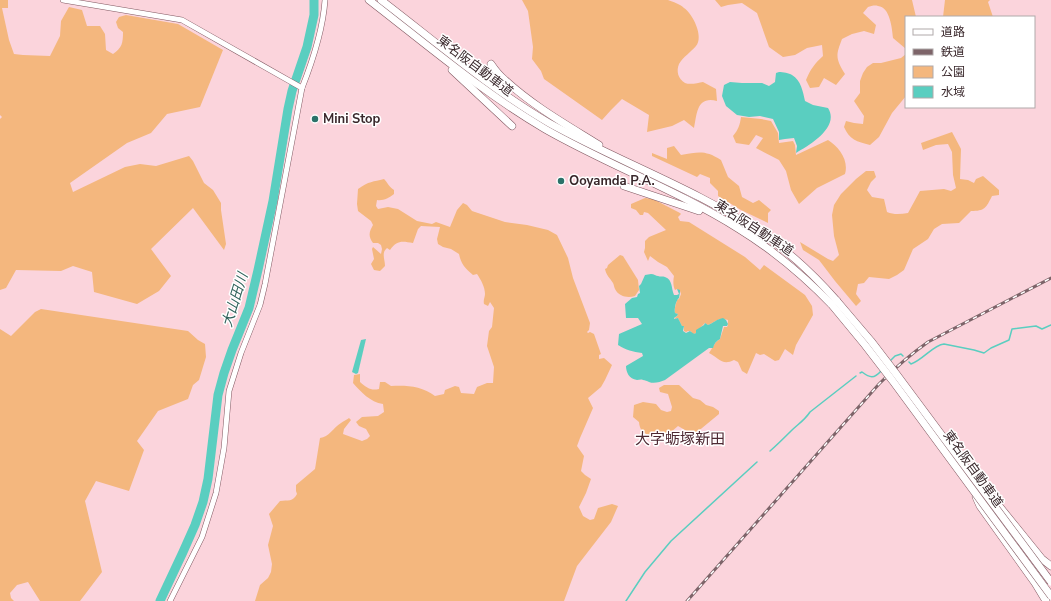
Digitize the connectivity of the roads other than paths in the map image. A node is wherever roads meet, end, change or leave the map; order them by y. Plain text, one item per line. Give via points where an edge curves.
1 (63, 0) edge
2 (325, 0) edge
3 (369, 0) edge
4 (381, 0) edge
5 (434, 51) junction
6 (491, 64) dead end
7 (302, 88) junction
8 (512, 126) dead end
9 (634, 166) junction
10 (624, 186) dead end
11 (760, 242) junction
12 (834, 303) junction
13 (966, 468) junction
14 (972, 490) junction
15 (1051, 566) edge
16 (1051, 582) edge
17 (1051, 596) edge
18 (170, 601) edge
19 (1046, 601) edge

1 - 7 street via 182,20
2 - 7 street via 313,60
3 - 5 highway, 東名阪自動車道
4 - 9 highway, 東名阪自動車道 via 514,101 572,136
5 - 8 highway via 442,62
5 - 11 highway, 東名阪自動車道 via 511,108 543,128 708,211
6 - 9 highway via 523,96
7 - 18 street via 265,284 230,391 216,493 202,537
9 - 12 highway, 東名阪自動車道 via 724,210 764,235 808,271
10 - 11 highway via 697,210
11 - 12 highway, 東名阪自動車道
12 - 13 highway, 東名阪自動車道, bridge via 871,341
12 - 14 highway, 東名阪自動車道, bridge
13 - 15 highway, bridge via 1042,559
13 - 16 highway, 東名阪自動車道, bridge
14 - 17 highway, 東名阪自動車道, bridge
14 - 19 highway, bridge via 980,506

